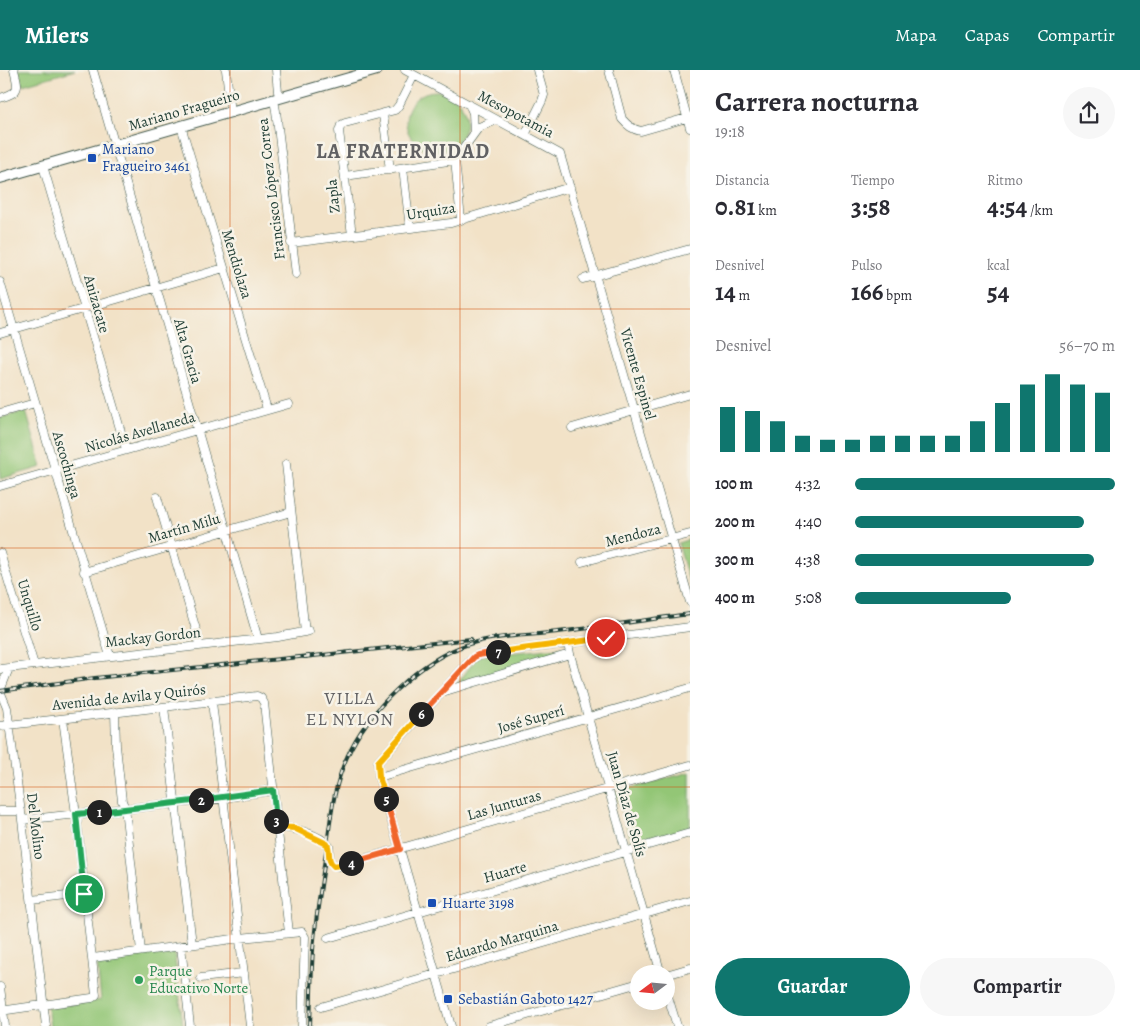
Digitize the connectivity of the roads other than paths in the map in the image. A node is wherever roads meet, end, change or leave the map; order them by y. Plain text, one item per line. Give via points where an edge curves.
1 (14, 70) edge
2 (93, 70) edge
3 (226, 70) edge
4 (276, 70) edge
5 (377, 70) edge
6 (405, 70) edge
7 (538, 70) edge
8 (609, 70) edge
9 (674, 70) edge
10 (414, 75) junction
11 (276, 96) junction
12 (0, 98) edge
13 (469, 104) junction
14 (231, 112) junction
15 (383, 114) junction
16 (689, 118) edge
17 (497, 120) junction
18 (182, 126) junction
19 (690, 128) edge
20 (474, 133) junction
21 (525, 135) junction
22 (114, 146) junction
23 (560, 154) joint
24 (455, 160) junction
25 (43, 166) junction
26 (403, 168) junction
27 (390, 170) junction
28 (345, 176) junction
29 (0, 178) edge
30 (570, 187) junction
31 (461, 220) junction
32 (410, 228) junction
33 (352, 235) junction
34 (291, 243) junction
35 (690, 249) edge
36 (224, 268) junction
37 (296, 274) dead end
38 (595, 275) junction
39 (583, 278) dead end
40 (0, 282) edge
41 (156, 288) junction
42 (84, 308) junction
43 (14, 329) junction
44 (0, 332) edge
45 (690, 394) edge
46 (35, 403) junction
47 (288, 404) dead end
48 (266, 409) junction
49 (634, 410) junction
50 (0, 413) edge
51 (572, 428) dead end
52 (197, 430) junction
53 (126, 449) junction
54 (286, 464) dead end
55 (55, 471) junction
56 (0, 486) edge
57 (157, 497) dead end
58 (291, 512) junction
59 (226, 530) junction
60 (690, 534) edge
61 (671, 539) junction
62 (171, 546) junction
63 (0, 553) edge
64 (582, 562) dead end
65 (84, 572) junction
66 (688, 589) edge
67 (690, 602) edge
68 (690, 627) edge
69 (258, 639) junction
70 (568, 642) junction
71 (199, 646) junction
72 (570, 654) junction
73 (110, 656) junction
74 (34, 665) junction
75 (9, 668) junction
76 (0, 669) edge
77 (690, 688) edge
78 (0, 691) edge
79 (442, 692) junction
80 (212, 702) junction
81 (164, 707) junction
82 (115, 712) junction
83 (588, 717) junction
84 (63, 718) junction
85 (9, 725) junction
86 (0, 726) edge
87 (690, 765) edge
88 (379, 777) junction
89 (608, 789) junction
90 (273, 790) junction
91 (224, 798) junction
92 (175, 803) junction
93 (125, 808) junction
94 (0, 811) edge
95 (21, 811) junction
96 (76, 814) junction
97 (22, 820) junction
98 (277, 827) junction
99 (690, 833) edge
100 (400, 849) junction
101 (626, 851) junction
102 (84, 894) junction
103 (32, 900) junction
104 (690, 901) edge
105 (417, 911) junction
106 (644, 914) junction
107 (289, 933) junction
108 (240, 938) junction
109 (328, 938) dead end
110 (192, 944) junction
111 (180, 946) junction
112 (141, 951) junction
113 (93, 958) junction
114 (658, 965) edge
115 (690, 968) edge
116 (675, 972) edge
117 (244, 973) junction
118 (436, 975) junction
119 (201, 978) dead end
120 (630, 986) edge
121 (0, 987) edge
122 (44, 1005) junction
123 (321, 1007) dead end
124 (672, 1010) edge
125 (2, 1011) edge
126 (5, 1026) edge
127 (46, 1026) edge
128 (190, 1026) edge
129 (250, 1026) edge
130 (302, 1026) edge
131 (451, 1026) edge
132 (489, 1026) edge
133 (677, 1026) edge

1 - 12 street via 18,84 16,92
2 - 22 street, Alta Gracia
3 - 14 street
4 - 11 street, Francisco López Correa
5 - 11 main road, Mariano Fragueiro
6 - 10 street, Mesopotamia
7 - 21 street via 544,95
8 - 16 street via 622,119 630,128 641,131
9 - 16 street
10 - 13 street, Mesopotamia
10 - 15 street via 399,105
11 - 14 main road, Mariano Fragueiro
11 - 34 street, Francisco López Correa
13 - 17 street, Mesopotamia
13 - 20 street
14 - 18 main road, Mariano Fragueiro
15 - 27 street
15 - 28 street, Zapla via 341,125
16 - 19 street
17 - 20 street via 479,126
17 - 21 street, Mesopotamia
18 - 22 main road, Mariano Fragueiro
18 - 36 street, Mendiolaza
20 - 24 street
21 - 23 street, Mesopotamia
22 - 25 main road, Mariano Fragueiro
22 - 41 street, Alta Gracia
23 - 30 street, Vicente Espinel
24 - 26 street
24 - 31 street
25 - 29 main road, Mariano Fragueiro
25 - 42 street, Anizacate
26 - 27 street
26 - 32 street
27 - 28 street
28 - 33 street, Zapla
30 - 31 street, Urquiza
30 - 38 street, Vicente Espinel
31 - 32 street, Urquiza
32 - 33 street, Urquiza
33 - 34 street, Urquiza
34 - 37 street, Francisco López Correa
35 - 38 street
36 - 41 street
36 - 48 street, Mendiolaza
38 - 39 street
38 - 49 street, Vicente Espinel
40 - 43 street, Ascochinga
41 - 42 street
41 - 52 street, Alta Gracia
42 - 43 street
42 - 53 street, Anizacate
43 - 44 street
43 - 46 street, Ascochinga
45 - 49 street
46 - 50 street
46 - 55 street, Ascochinga
47 - 48 street, Nicolás Avellaneda
48 - 52 street, Nicolás Avellaneda
49 - 51 street
49 - 61 street, Vicente Espinel
52 - 53 street, Nicolás Avellaneda
52 - 59 street, Alta Gracia
53 - 55 street, Nicolás Avellaneda
54 - 58 street
55 - 56 street, Nicolás Avellaneda
55 - 65 street, Ascochinga
57 - 62 street
58 - 59 street, Martín Milu
58 - 69 street, Mackay Gordon via 307,631
59 - 62 street, Martín Milu
59 - 69 street, Alta Gracia
60 - 61 street, Mendoza
61 - 64 street, Mendoza
61 - 66 street, Vicente Espinel
62 - 65 street, Martín Milu
62 - 71 street
63 - 74 street, Unquillo
65 - 73 street, Ascochinga
66 - 67 street, Vicente Espinel
68 - 70 street
69 - 71 street, Mackay Gordon
70 - 72 street, Juan Díaz de Solís
70 - 79 street via 478,655
71 - 73 street, Mackay Gordon
72 - 79 street
72 - 83 street, Juan Díaz de Solís
73 - 74 street, Mackay Gordon
74 - 75 street, Mackay Gordon
75 - 76 street, Mackay Gordon
75 - 78 street, Del Molino
77 - 83 street, José Superí
78 - 85 street, Del Molino
79 - 88 street via 378,762
80 - 81 street, Avenida de Avila y Quirós
80 - 90 street, Avenida de Avila y Quirós via 261,698
80 - 91 street
81 - 82 street, Avenida de Avila y Quirós
81 - 92 street
82 - 84 street, Avenida de Avila y Quirós
82 - 93 street via 116,746
83 - 88 street, José Superí
83 - 89 street, Juan Díaz de Solís
84 - 85 street, Avenida de Avila y Quirós
84 - 96 street
85 - 86 street, Avenida de Avila y Quirós
85 - 95 street, Del Molino
87 - 89 street, Las Junturas
88 - 100 street
89 - 100 street, Las Junturas
89 - 101 street, Juan Díaz de Solís
90 - 91 street
90 - 98 street
91 - 92 street
91 - 108 street
92 - 93 street
92 - 110 street
93 - 96 street
93 - 112 street
94 - 95 street
95 - 97 street, Del Molino
96 - 97 street
96 - 102 street
97 - 103 street, Del Molino
98 - 100 street, Las Junturas via 294,828 324,841 329,846 329,859 334,866
98 - 107 street
99 - 101 street, Huarte
100 - 105 street
101 - 105 street, Huarte
101 - 106 street, Juan Díaz de Solís
102 - 103 street
102 - 113 street
103 - 122 street, Del Molino
104 - 106 street, Eduardo Marquina
105 - 109 street, Huarte
105 - 118 street
106 - 114 street, Juan Díaz de Solís
106 - 118 street, Eduardo Marquina
107 - 108 street
107 - 130 street via 302,932 304,938
108 - 110 street
108 - 117 street
110 - 111 street
111 - 112 street
111 - 128 street
112 - 113 street
113 - 122 street via 96,995
115 - 116 street
117 - 119 street
117 - 129 street
118 - 123 street, Eduardo Marquina
118 - 131 street
120 - 132 street
121 - 125 street
122 - 125 street
122 - 127 street, Del Molino
124 - 133 street
125 - 126 street

